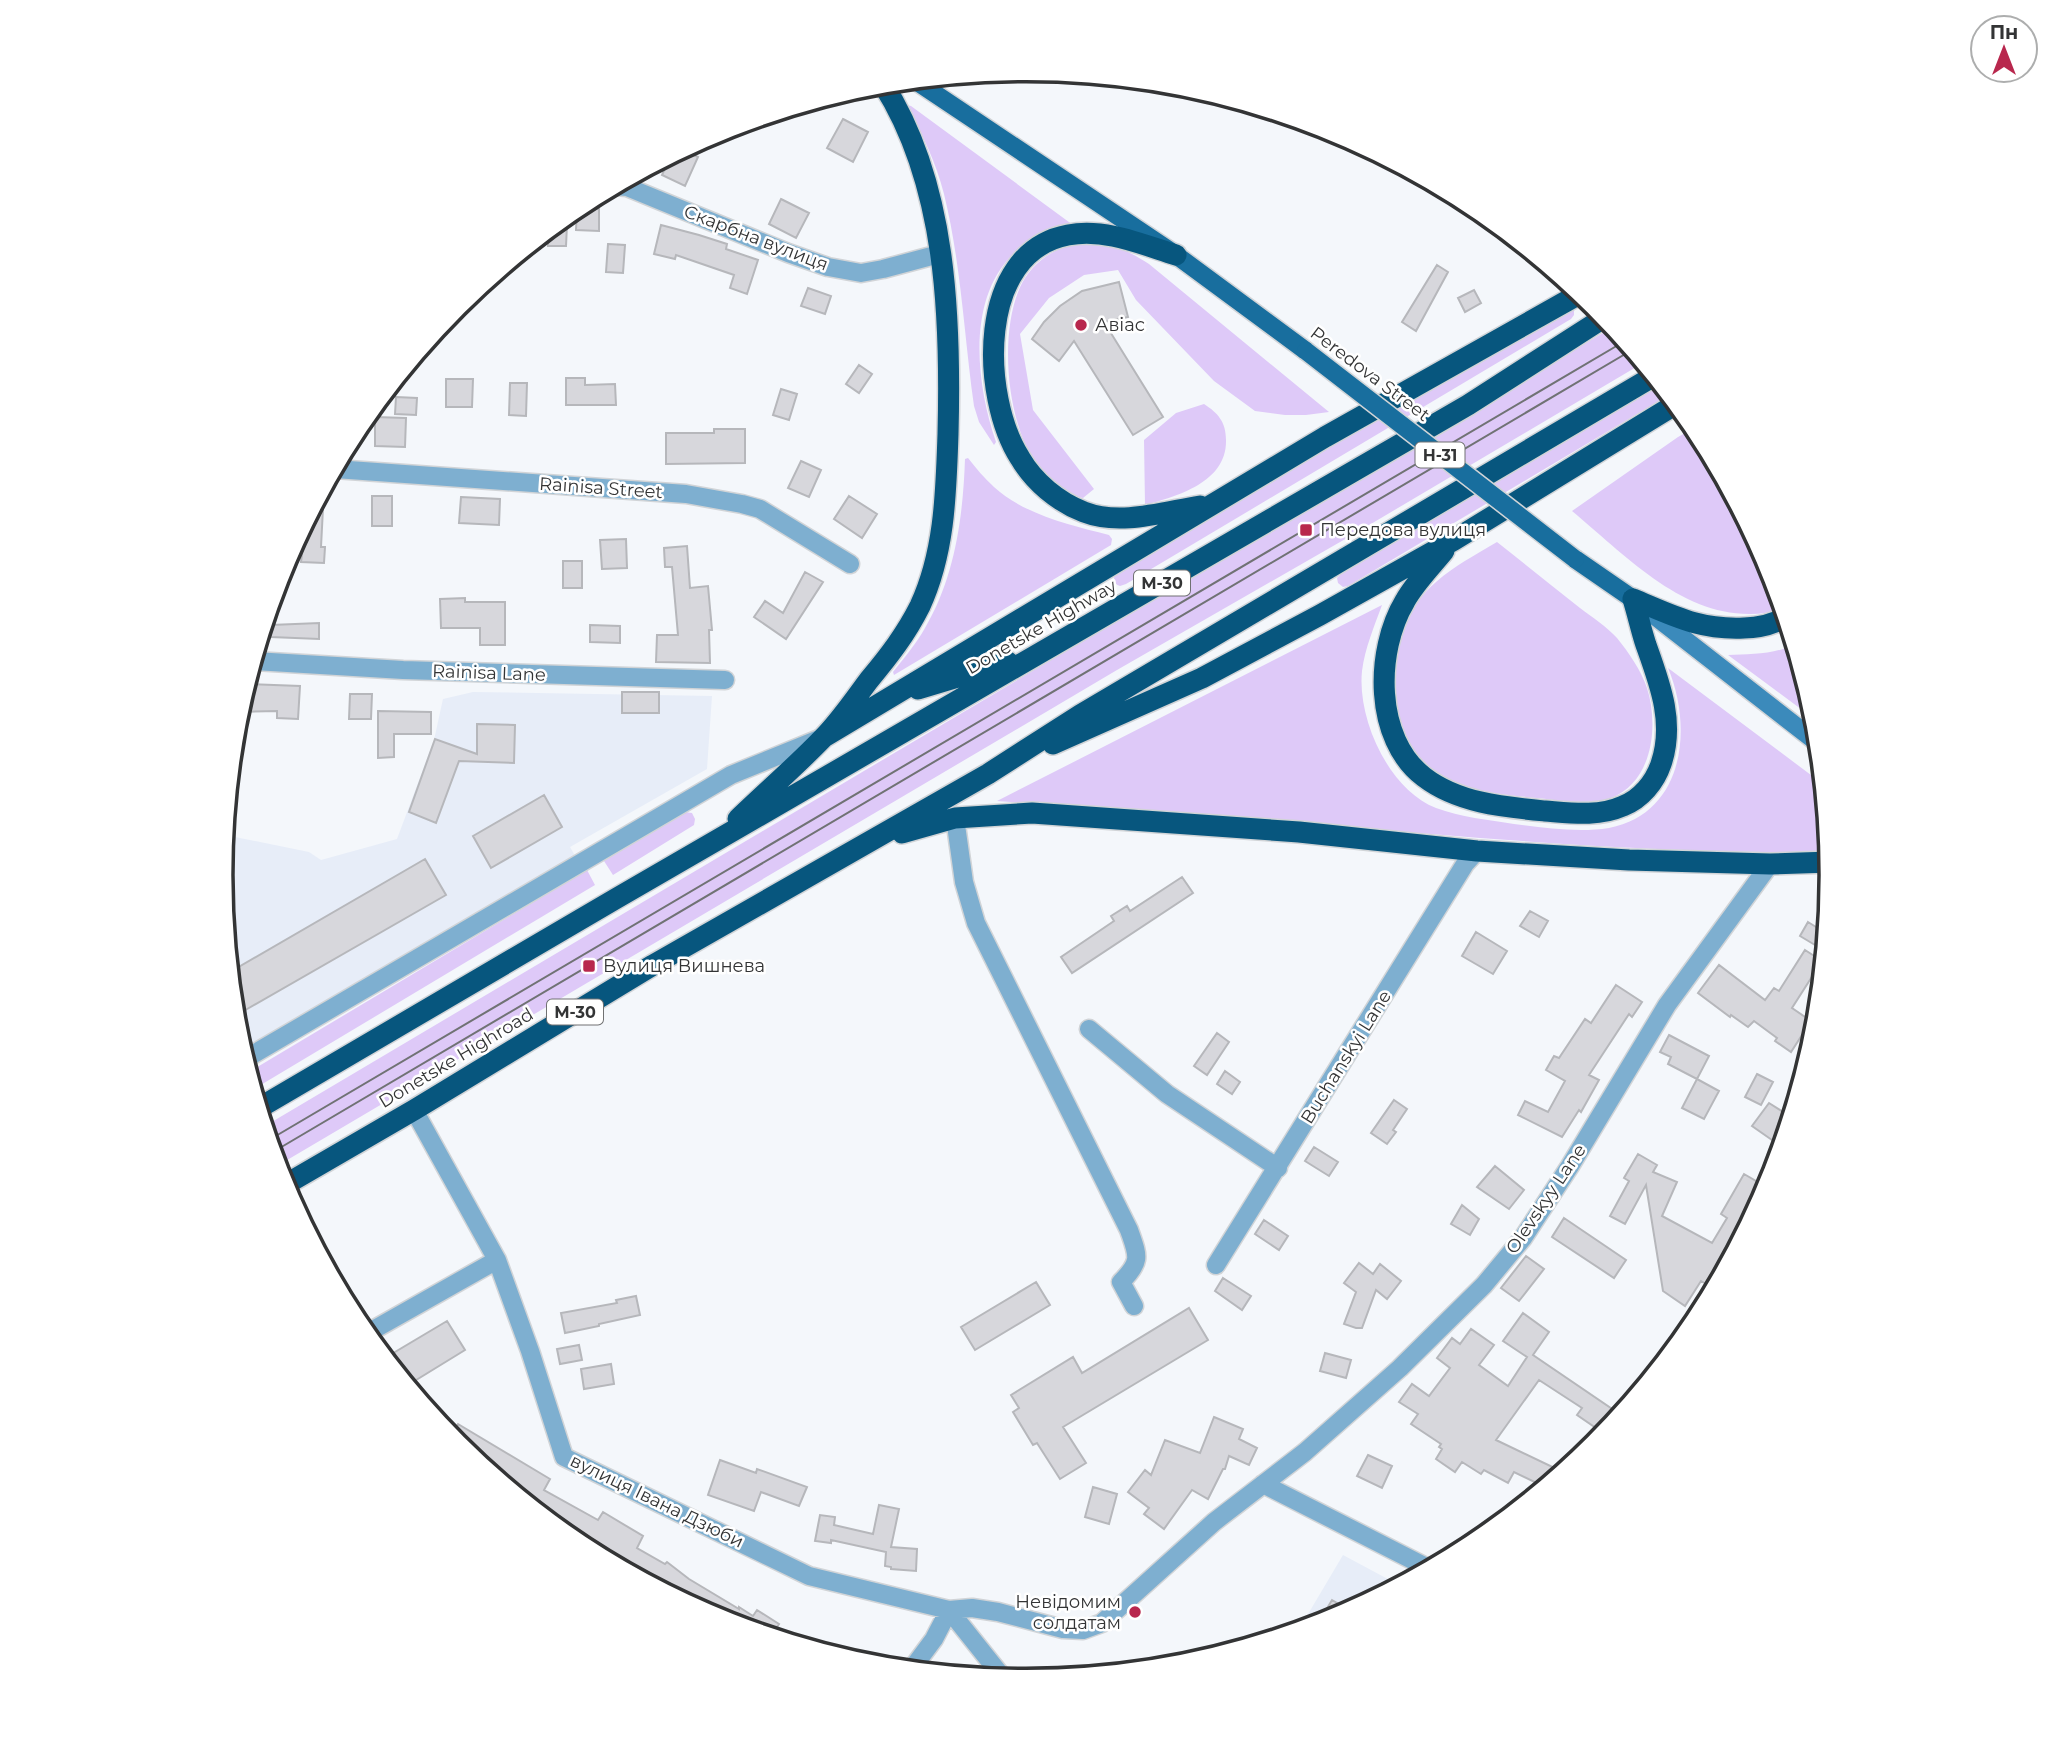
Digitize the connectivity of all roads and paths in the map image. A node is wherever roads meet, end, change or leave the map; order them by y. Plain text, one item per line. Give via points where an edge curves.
1 (927, 89) edge
2 (889, 94) edge
3 (631, 189) edge
4 (939, 254) junction
5 (1176, 255) junction
6 (1570, 299) edge
7 (1595, 323) edge
8 (1646, 381) edge
9 (1668, 409) edge
10 (1672, 416) edge
11 (1646, 422) junction
12 (346, 470) edge
13 (1212, 504) junction
14 (1454, 540) junction
15 (850, 564) dead end
16 (1633, 599) junction
17 (1778, 621) edge
18 (1044, 652) junction
19 (263, 662) edge
20 (725, 680) dead end
21 (889, 698) junction
22 (1807, 735) edge
23 (824, 737) junction
24 (988, 774) junction
25 (955, 818) junction
26 (714, 842) junction
27 (869, 843) junction
28 (1478, 850) junction
29 (1819, 862) edge
30 (1770, 864) junction
31 (1088, 1030) dead end
32 (254, 1053) edge
33 (267, 1103) edge
34 (414, 1110) junction
35 (1278, 1168) junction
36 (294, 1180) edge
37 (497, 1259) junction
38 (1216, 1265) dead end
39 (1134, 1306) dead end
40 (376, 1328) edge
41 (1263, 1484) junction
42 (1420, 1564) edge
43 (949, 1610) junction
44 (918, 1661) edge
45 (995, 1668) edge

1 - 5 main road, Peredova Street / Н-31
2 - 4 highway via 921,167
3 - 4 street, Скарбна вулиця via 828,267 861,272
4 - 23 highway via 949,399 943,530 921,604 903,638
5 - 13 highway via 1091,232 1066,235 1032,251 1014,271 996,320 999,407 1029,472 1042,486 1085,512 1113,518 1146,516
5 - 16 main road, Peredova Street / Н-31, bridge
6 - 13 highway
7 - 18 highway, Donetske Highway / М-30 via 1468,405
8 - 24 highway, М-30
9 - 11 highway
10 - 11 highway
11 - 14 highway
12 - 15 street, Rainisa Street via 686,494 742,503 760,509
13 - 21 highway
14 - 16 highway via 1404,602 1387,652 1384,697 1398,746 1409,761 1422,776 1456,795 1507,808 1586,814 1625,806 1641,795 1661,765 1667,724 1660,680
14 - 24 highway via 1202,678
16 - 17 highway via 1700,626 1723,629 1768,626
16 - 22 main road, Peredova Street / Н-31
18 - 21 highway
18 - 26 highway, Donetske Highway / М-30
19 - 20 street, Rainisa Lane
21 - 23 highway
23 - 26 highway
23 - 32 street via 731,775
24 - 27 highway, М-30
25 - 27 highway
25 - 28 highway via 1032,813
25 - 39 street via 964,882 976,923 1129,1230 1137,1254 1133,1269 1121,1282
26 - 33 highway, М-30
27 - 34 highway, Donetske Highroad / М-30 via 653,965
28 - 30 highway
28 - 35 street, Buchanskyi Lane via 1465,864
29 - 30 highway
30 - 41 street, Olevskyy Lane via 1667,1005 1523,1238 1485,1284 1400,1368
31 - 35 street via 1167,1094
34 - 36 highway, Donetske Highroad / М-30
34 - 37 street, вулиця Івана Дзюби
35 - 38 street, Buchanskyi Lane
37 - 40 street
37 - 43 street, вулиця Івана Дзюби via 564,1457 809,1576
41 - 42 street
41 - 43 street, вулиця Івана Дзюби via 1102,1623 1083,1630 1063,1629 998,1612
43 - 44 street
43 - 45 street

